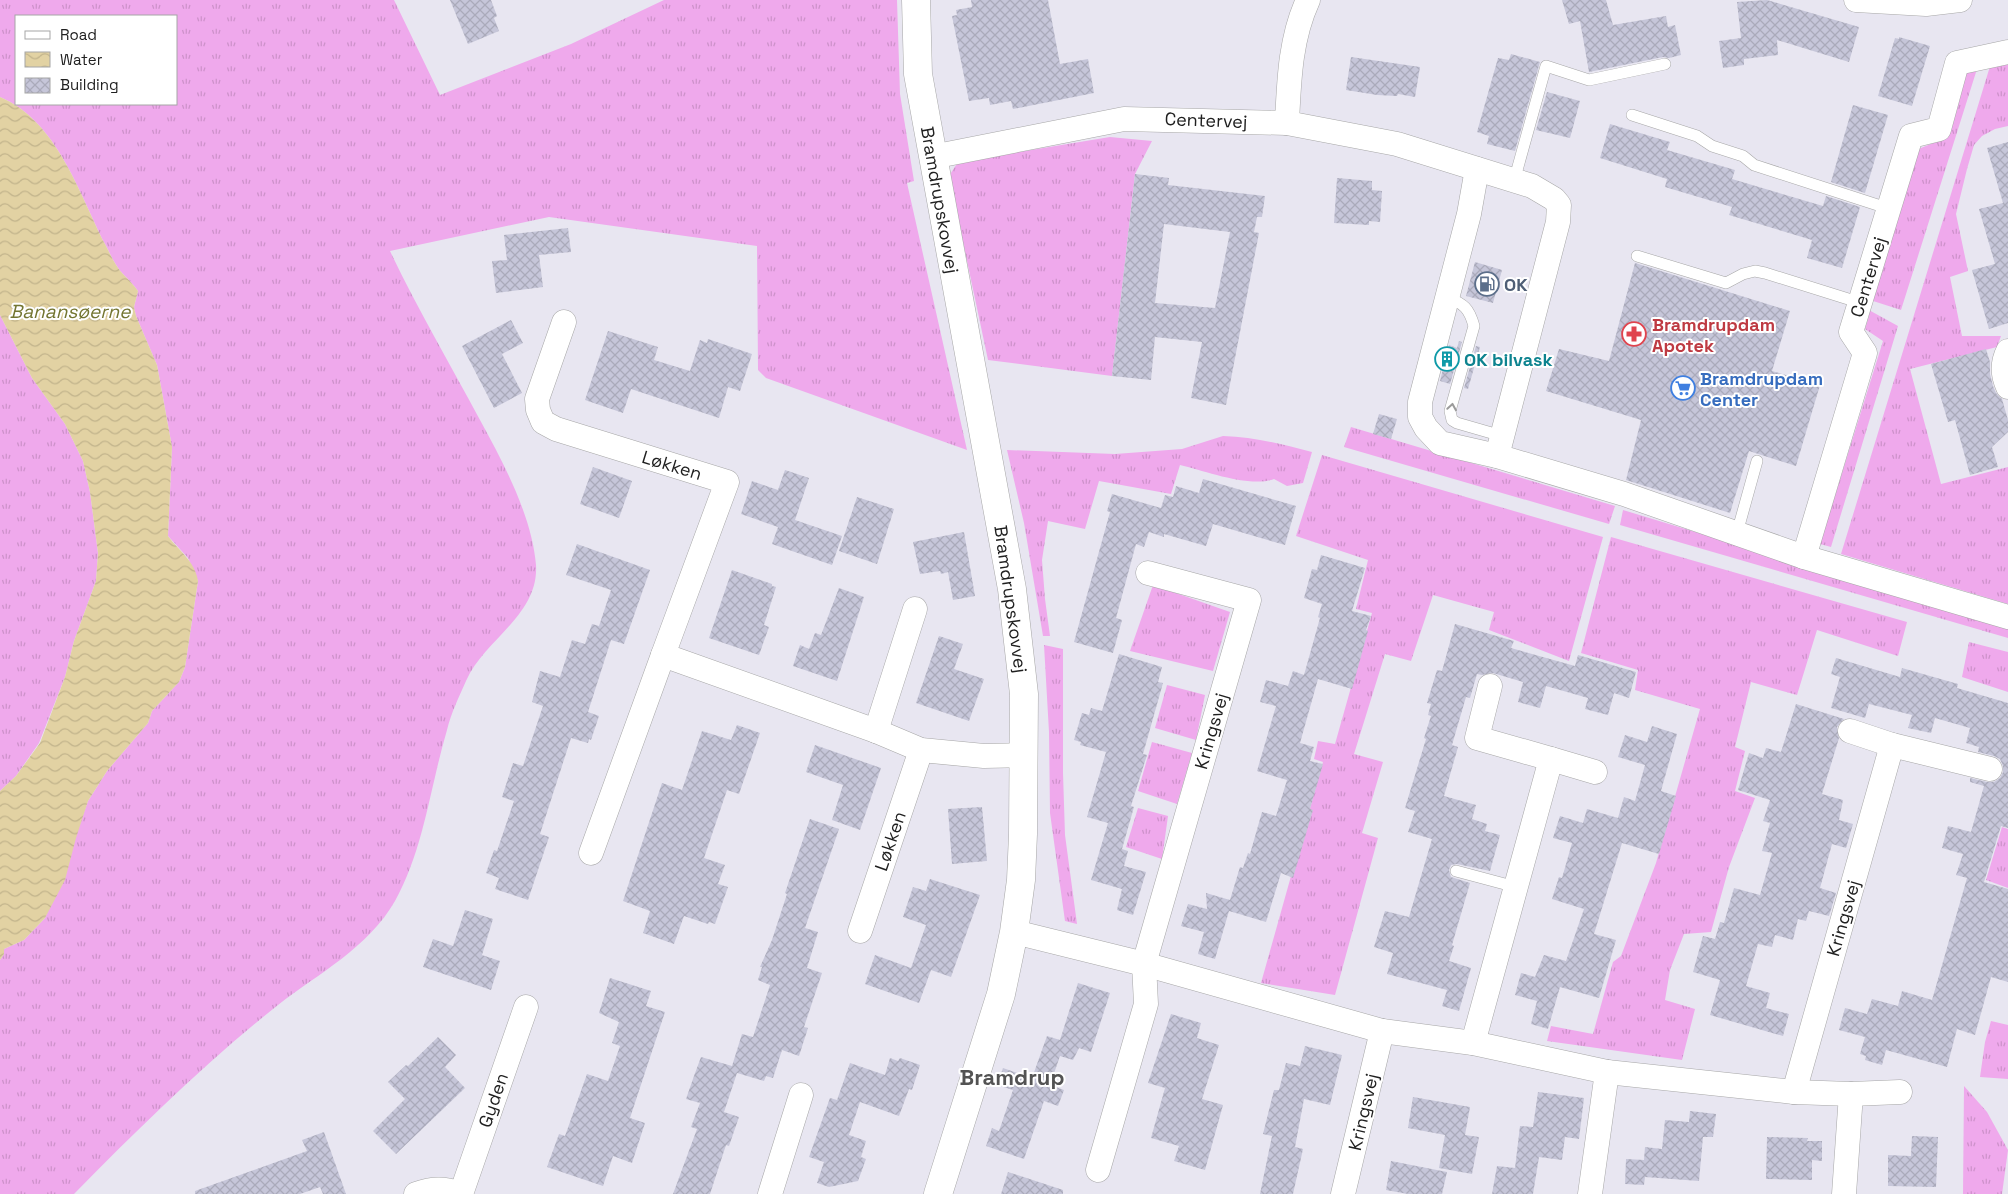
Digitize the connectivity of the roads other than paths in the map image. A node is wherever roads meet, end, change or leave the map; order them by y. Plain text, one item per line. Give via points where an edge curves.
1 (916, 0) edge
2 (1308, 0) edge
3 (1856, 0) edge
4 (1960, 0) edge
5 (2008, 52) edge
6 (1665, 64) dead end
7 (1632, 116) dead end
8 (1287, 123) junction
9 (932, 157) junction
10 (1477, 169) junction
11 (1514, 180) junction
12 (1890, 209) junction
13 (1637, 256) dead end
14 (1448, 297) junction
15 (1861, 303) junction
16 (564, 322) dead end
17 (2008, 351) edge
18 (2008, 386) edge
19 (1499, 446) junction
20 (1757, 460) dead end
21 (1737, 534) junction
22 (1804, 557) junction
23 (1148, 573) dead end
24 (915, 608) dead end
25 (2008, 617) edge
26 (663, 655) junction
27 (1490, 686) dead end
28 (876, 731) junction
29 (1850, 731) dead end
30 (1892, 744) junction
31 (920, 750) junction
32 (1025, 755) junction
33 (1551, 759) junction
34 (1990, 769) dead end
35 (1595, 772) dead end
36 (591, 853) dead end
37 (1456, 872) dead end
38 (1516, 887) junction
39 (860, 931) dead end
40 (1014, 932) junction
41 (1144, 964) junction
42 (526, 1006) dead end
43 (1382, 1031) junction
44 (1473, 1043) junction
45 (1607, 1072) junction
46 (1794, 1092) junction
47 (1900, 1092) dead end
48 (1851, 1094) junction
49 (800, 1095) dead end
50 (1098, 1170) dead end
51 (416, 1194) edge
52 (770, 1194) edge
53 (938, 1194) edge
54 (1343, 1194) edge
55 (1590, 1194) edge
56 (1844, 1194) edge

1 - 9 street, Bramdrupskovvej via 918,74
2 - 8 street via 1302,12 1290,64
3 - 4 street via 1926,4
5 - 12 street, Centervej via 1958,63 1939,129 1911,136
6 - 11 lane via 1589,80 1546,66
7 - 12 lane via 1697,136 1712,146 1743,156 1754,165
8 - 9 street, Centervej via 1124,119
8 - 10 street, Centervej via 1397,144
9 - 32 street, Bramdrupskovvej via 1012,589 1024,694
10 - 11 street, Centervej
10 - 14 street
11 - 19 street, Centervej via 1532,186 1559,205 1558,222
12 - 15 street, Centervej
13 - 15 lane via 1726,283 1749,272 1765,273
19 -> 14 lane via 1452,420 1450,411 1474,326 1470,312
14 - 19 street via 1420,402 1420,417 1440,443
15 - 22 street, Centervej via 1851,332 1866,353
16 - 26 street, Løkken via 537,399 543,422 556,429 727,482
17 - 18 street via 2003,375
19 - 21 street
20 - 21 lane
21 - 22 street
22 - 25 street
23 - 41 street, Kringsvej via 1249,600
24 - 28 street
26 - 28 street
26 - 36 street, Løkken
27 - 33 street via 1477,738
28 - 31 street
29 - 30 street
30 - 34 street
30 - 46 street, Kringsvej
31 - 32 street via 984,756
31 - 39 street, Løkken
32 - 40 street, Bramdrupskovvej via 1021,880
33 - 35 street
33 - 38 street
37 - 38 lane
38 - 44 street
40 - 41 street
40 - 53 street, Bramdrupskovvej via 1001,994
41 - 43 street
41 - 50 street, Kringsvej via 1146,1004
42 - 51 street, Gyden via 461,1194 446,1188
43 - 44 street
43 - 54 street, Kringsvej
44 - 45 street
45 - 46 street
45 - 55 street
46 - 48 street
47 - 48 street
48 - 56 street
49 - 52 street

